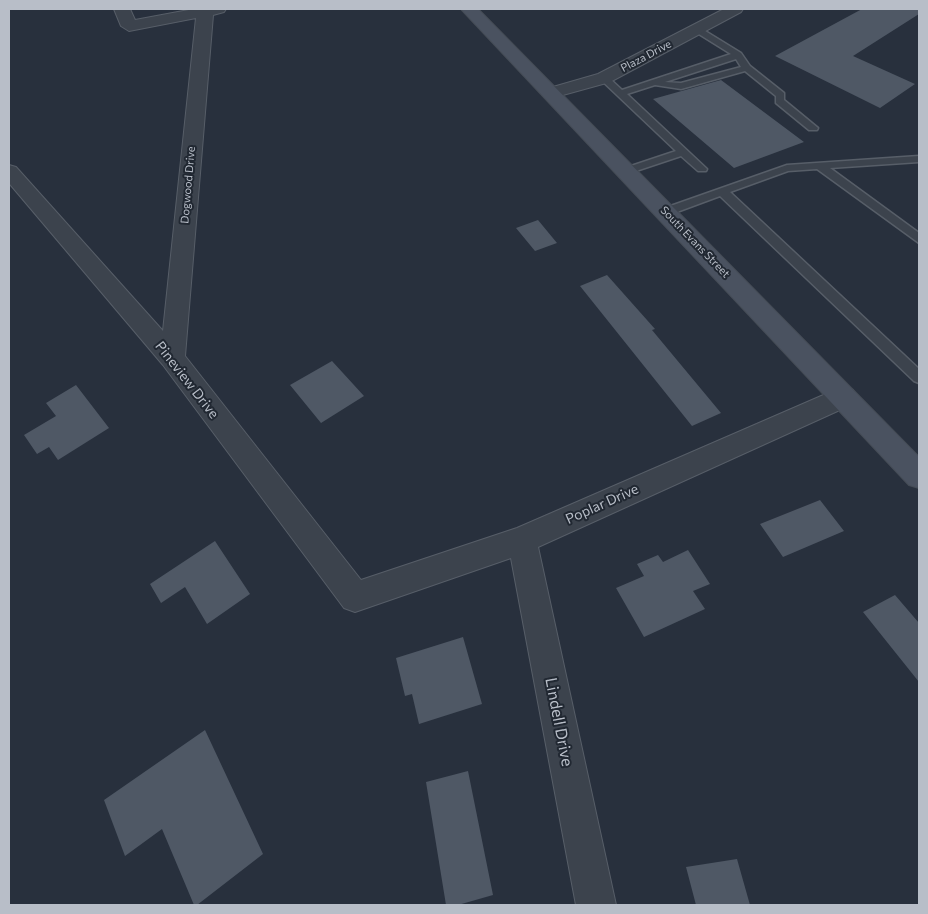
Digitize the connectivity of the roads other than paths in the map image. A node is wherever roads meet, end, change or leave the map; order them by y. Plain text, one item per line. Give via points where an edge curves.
1 (122, 9) edge
2 (469, 9) edge
3 (735, 9) edge
4 (212, 10) edge
5 (698, 29) junction
6 (738, 55) junction
7 (747, 68) junction
8 (604, 78) junction
9 (652, 83) junction
10 (552, 93) junction
11 (621, 93) junction
12 (813, 128) dead end
13 (683, 152) junction
14 (919, 159) edge
15 (819, 165) junction
16 (626, 170) junction
17 (702, 170) dead end
18 (9, 171) edge
19 (722, 191) junction
20 (666, 212) junction
21 (919, 239) edge
22 (172, 358) junction
23 (919, 377) edge
24 (844, 397) junction
25 (919, 476) edge
26 (522, 540) junction
27 (355, 597) joint
28 (596, 905) edge

1 - 4 street via 129,26
2 - 10 main road, South Evans Street
3 - 5 street, Plaza Drive
4 - 22 street, Dogwood Drive
5 - 6 lane
5 - 8 street, Plaza Drive
6 - 7 lane
6 - 9 lane
7 - 9 lane via 681,86
7 - 12 lane via 781,95 778,101
8 - 10 street, Plaza Drive
8 - 11 lane
9 - 11 lane
10 - 16 main road, South Evans Street
11 - 13 lane
13 - 16 lane
13 - 17 lane
14 - 15 lane
15 - 19 lane via 787,168
15 - 21 lane
16 - 20 main road, South Evans Street
18 - 22 street, Pineview Drive
19 - 20 lane
19 - 23 lane
20 - 24 main road, South Evans Street
22 - 27 street, Pineview Drive
24 - 25 main road, South Evans Street
24 - 26 street, Poplar Drive
26 - 27 street, Poplar Drive
26 - 28 street, Lindell Drive

